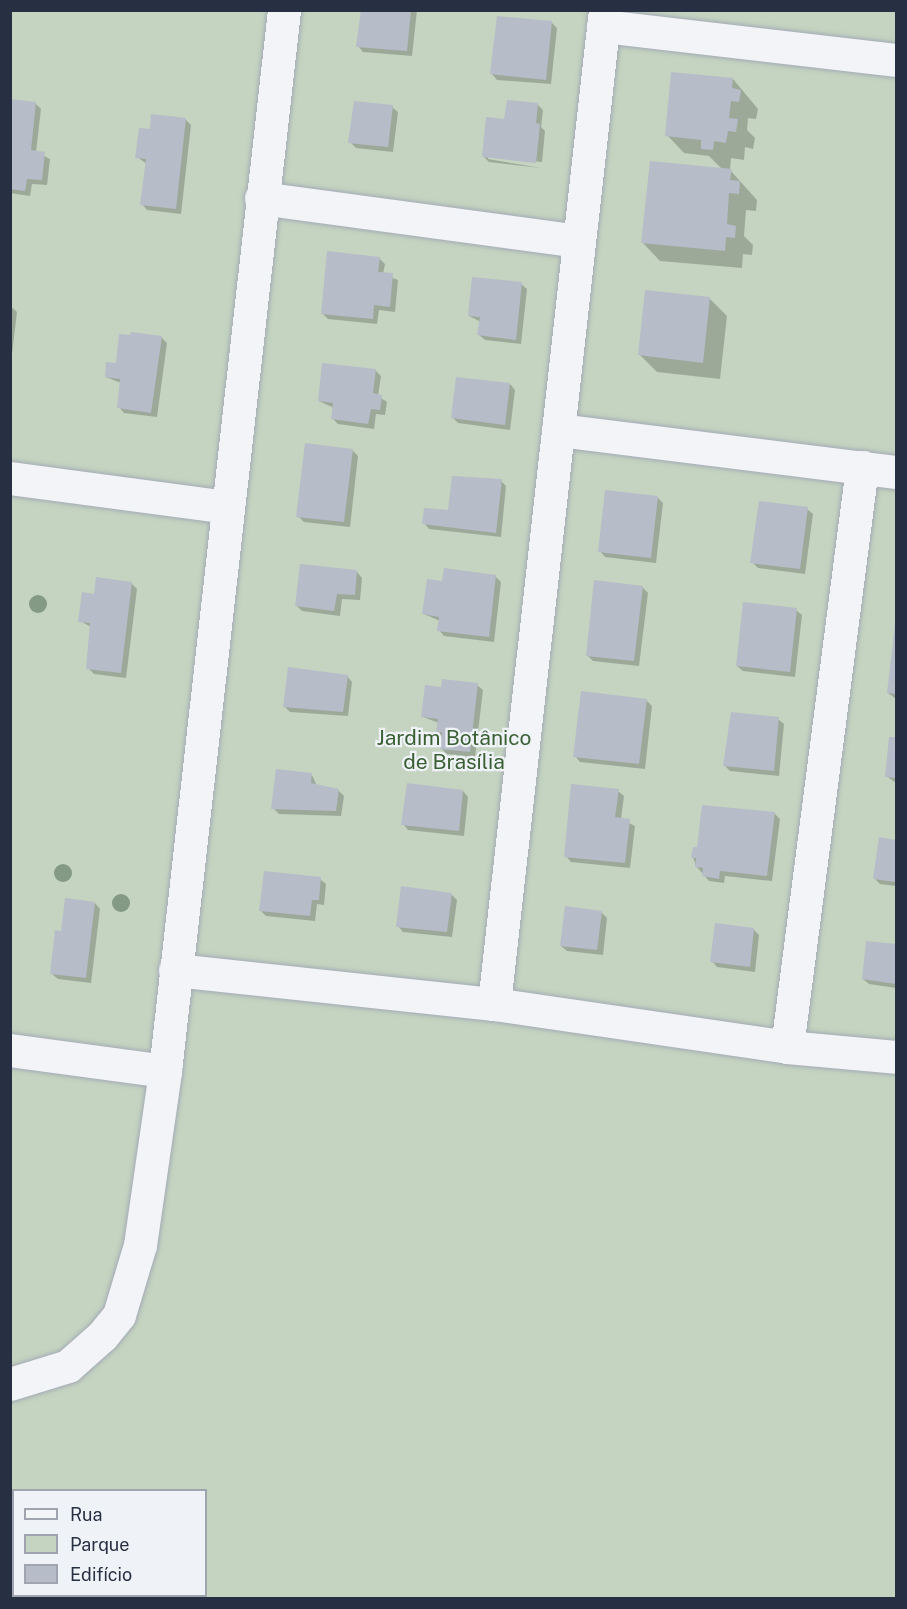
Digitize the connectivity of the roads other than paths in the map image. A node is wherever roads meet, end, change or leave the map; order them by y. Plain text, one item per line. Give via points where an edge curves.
1 (284, 10) edge
2 (604, 18) edge
3 (897, 60) edge
4 (261, 198) junction
5 (578, 241) junction
6 (558, 430) junction
7 (862, 467) junction
8 (897, 472) edge
9 (10, 478) edge
10 (226, 507) junction
11 (175, 970) junction
12 (494, 1004) junction
13 (787, 1047) junction
14 (10, 1050) edge
15 (897, 1057) edge
16 (165, 1071) junction
17 (10, 1384) edge

1 - 4 street
2 - 3 street
2 - 5 street
4 - 5 street
4 - 10 street
5 - 6 street
6 - 7 street
6 - 12 street
7 - 8 street
7 - 13 street
9 - 10 street
10 - 11 street
11 - 12 street
11 - 16 street
12 - 13 street
13 - 15 street
14 - 16 street
16 - 17 street via 140,1245 119,1315 87,1352 68,1366

